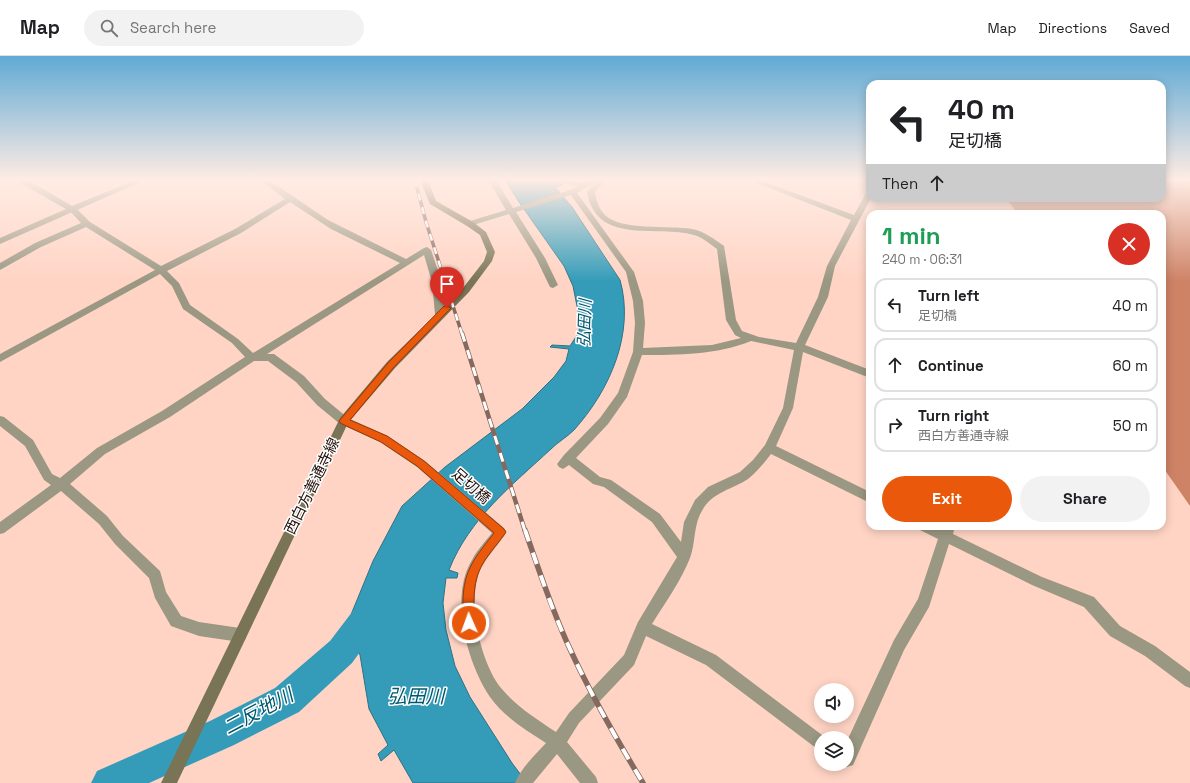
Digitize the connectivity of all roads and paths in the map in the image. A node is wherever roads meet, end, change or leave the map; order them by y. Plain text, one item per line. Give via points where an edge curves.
1 (61, 214) edge
2 (76, 214) edge
3 (266, 214) edge
4 (313, 214) edge
5 (453, 214) edge
6 (501, 214) edge
7 (515, 214) edge
8 (589, 214) edge
9 (600, 214) edge
10 (845, 214) edge
11 (858, 214) edge
12 (856, 218) junction
13 (87, 224) junction
14 (470, 224) junction
15 (0, 241) edge
16 (406, 263) junction
17 (0, 267) edge
18 (161, 270) junction
19 (554, 285) dead end
20 (440, 314) junction
21 (752, 338) junction
22 (799, 347) junction
23 (638, 352) junction
24 (0, 358) edge
25 (252, 358) junction
26 (866, 372) edge
27 (0, 420) edge
28 (344, 421) junction
29 (769, 448) junction
30 (61, 485) junction
31 (866, 496) edge
32 (0, 529) edge
33 (948, 532) edge
34 (684, 556) junction
35 (643, 626) junction
36 (240, 635) junction
37 (1190, 681) edge
38 (814, 738) edge
39 (558, 742) junction
40 (854, 743) edge
41 (169, 783) edge
42 (523, 783) edge
43 (590, 783) edge

1 - 15 street
2 - 13 street
3 - 18 street
4 - 16 street
5 - 14 main road, 西白方善通寺線
6 - 14 street
7 - 19 street
8 - 23 street via 630,272 638,301
9 - 21 street via 619,225 633,228 703,234 721,248 731,320 738,333
10 - 12 street
11 - 12 street
12 - 22 street via 830,266 823,297
13 - 17 street via 38,245
13 - 18 street
14 - 20 main road, 西白方善通寺線 via 488,243 488,261 466,290
16 - 20 street via 427,250 437,282
16 - 25 street
18 - 24 street
18 - 25 street via 176,285 186,307 235,341
20 - 28 main road, 西白方善通寺線 via 391,365
21 - 22 street
21 - 23 street via 740,344
22 - 26 street
22 - 29 street via 788,408
23 - 34 street via 623,394 604,421 565,461 597,481 607,483 656,518
25 - 28 street, 足切橋 via 270,357 300,379 321,402
25 - 30 street via 166,414 101,452
27 - 30 street via 29,444 48,476
28 - 36 main road, 西白方善通寺線
28 - 39 street, 足切橋 via 384,439 421,464 500,532 476,564 471,577 468,599 469,623 480,664 495,692 518,717
29 - 31 street
29 - 34 street via 744,474 712,491 699,504 690,522
30 - 32 street
30 - 36 street via 103,520 154,575 160,594 176,621 199,629
33 - 37 street via 1037,581 1089,602 1115,631 1150,651
33 - 40 street via 924,602 898,645
34 - 35 street
35 - 38 street via 711,660
35 - 39 street via 629,660 574,718
36 - 41 main road, 西白方善通寺線
39 - 42 street
39 - 43 street

